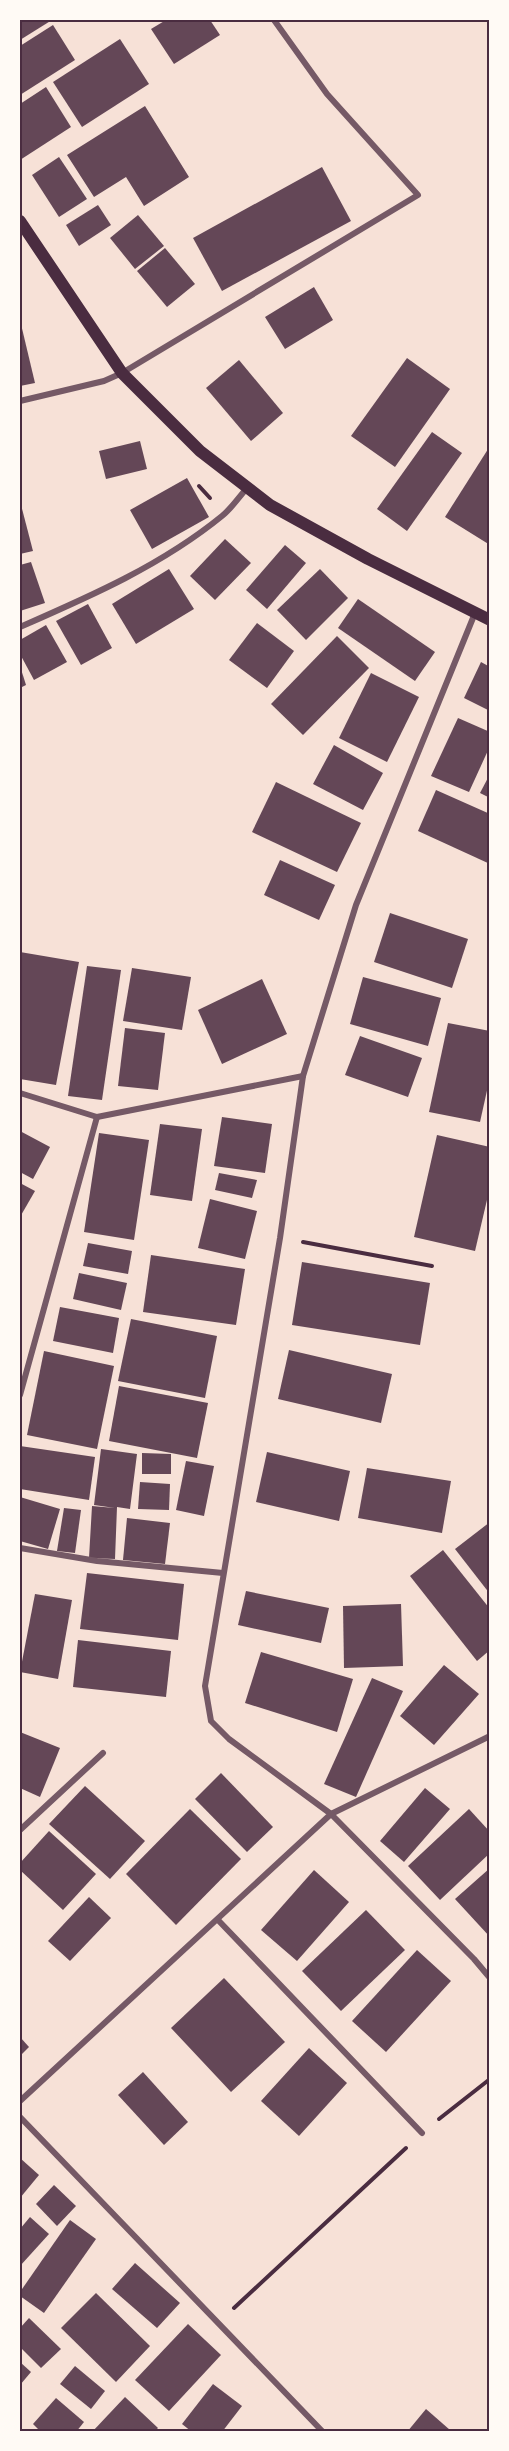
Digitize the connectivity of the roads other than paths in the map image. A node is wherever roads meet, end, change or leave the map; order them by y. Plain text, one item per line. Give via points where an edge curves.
1 (274, 20) edge
2 (20, 221) edge
3 (122, 373) junction
4 (20, 401) edge
5 (247, 488) junction
6 (475, 613) junction
7 (489, 620) edge
8 (20, 627) edge
9 (303, 1076) junction
10 (20, 1093) edge
11 (98, 1117) junction
12 (20, 1395) edge
13 (20, 1548) edge
14 (223, 1573) junction
15 (489, 1736) edge
16 (103, 1753) dead end
17 (331, 1814) junction
18 (20, 1830) edge
19 (218, 1920) junction
20 (489, 1978) edge
21 (20, 2101) edge
22 (20, 2117) edge
23 (422, 2133) road end
24 (323, 2432) edge

1 - 3 street via 327,93 418,195
2 - 3 main road
3 - 4 street
3 - 5 main road via 200,451
5 - 6 main road via 368,560
5 - 8 street via 224,514 170,554
6 - 7 main road
6 - 9 street via 356,905
9 - 11 street
9 - 14 street via 280,1238
10 - 11 street
11 - 12 street
13 - 14 street via 97,1561
14 - 17 street via 206,1686 211,1720 229,1739
15 - 17 street
16 - 18 street
17 - 19 street
17 - 20 street
19 - 21 street
19 - 23 street
22 - 24 street

